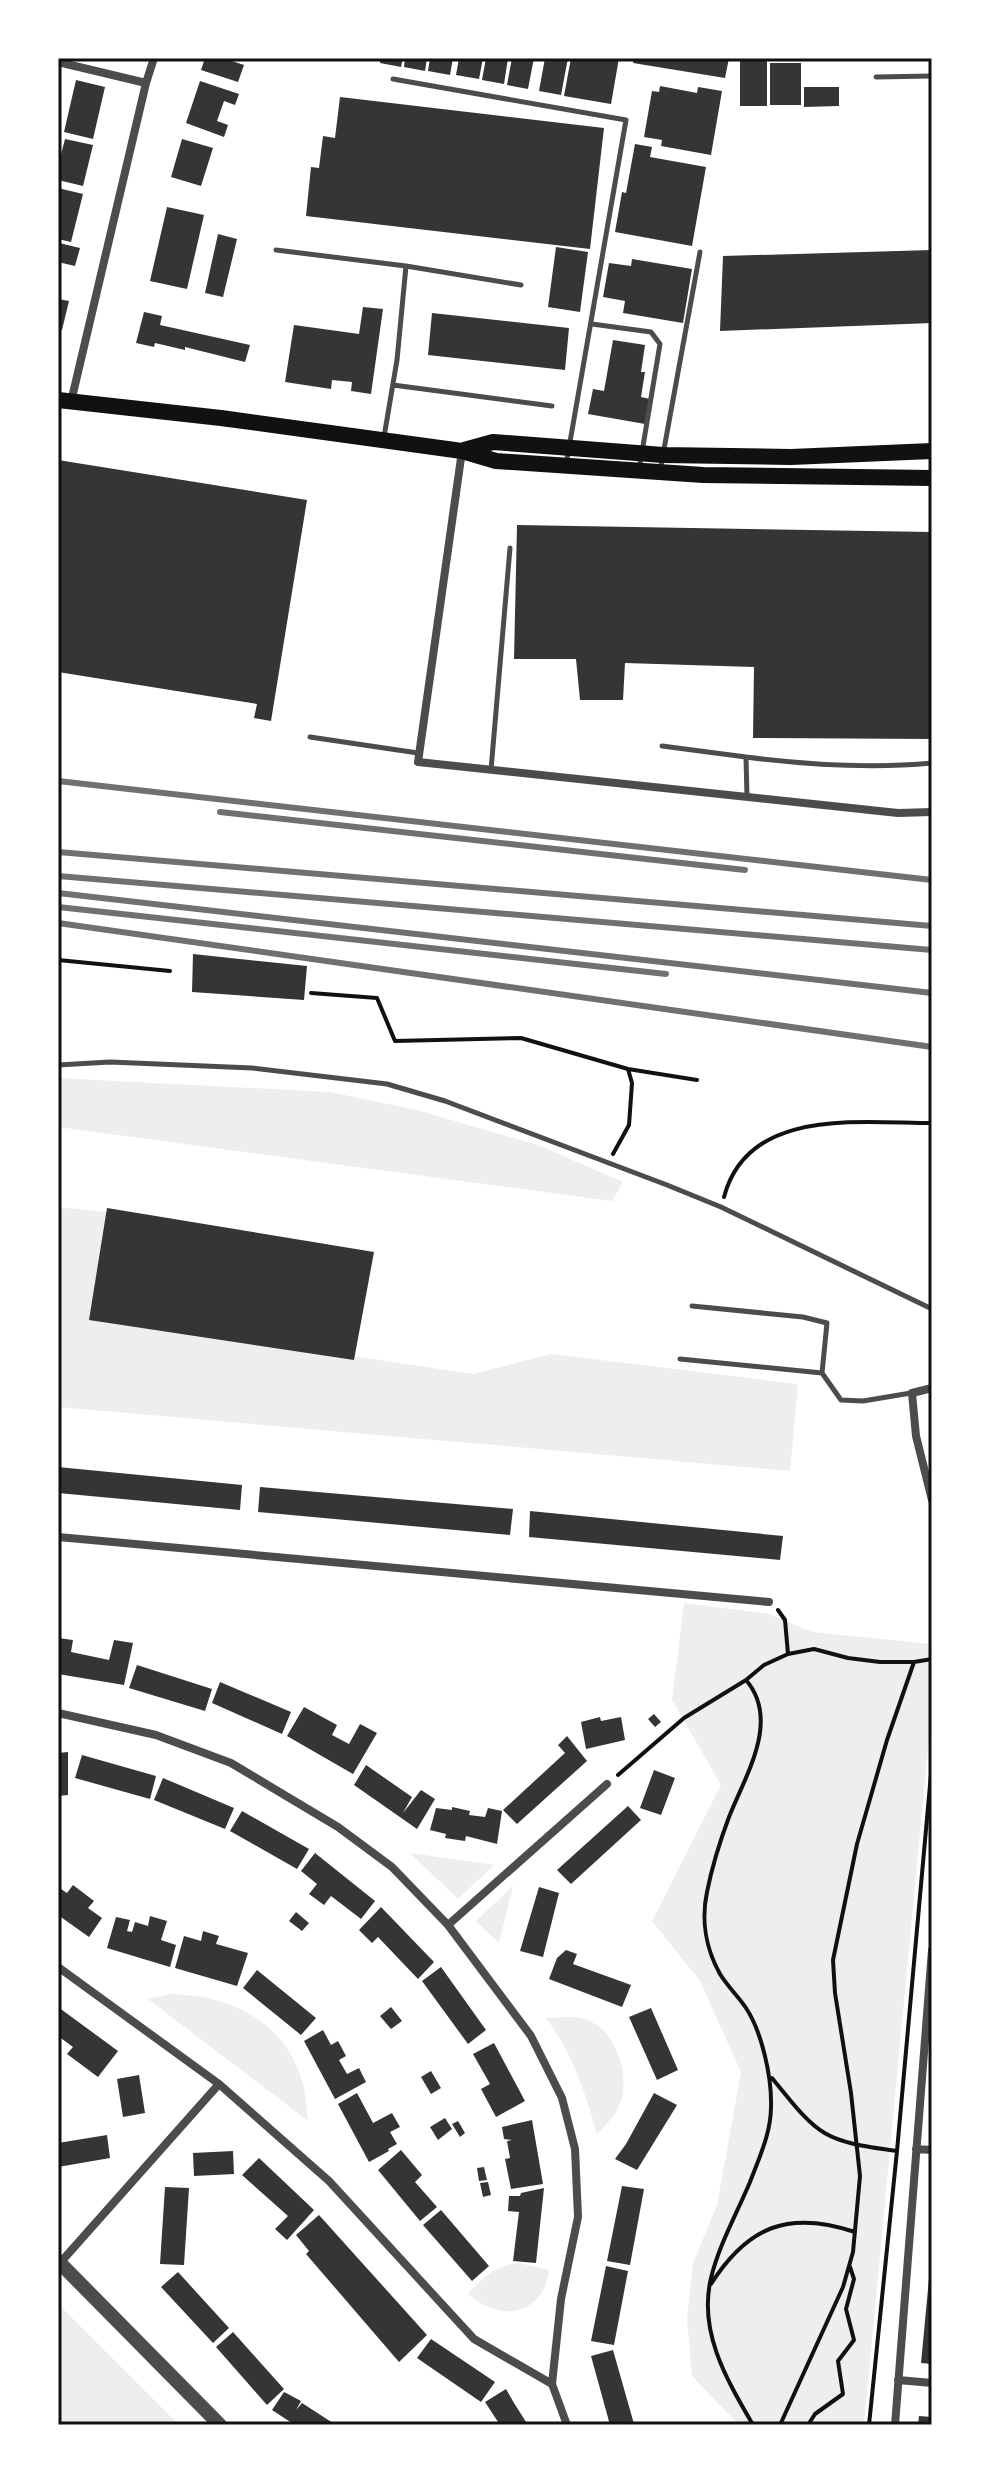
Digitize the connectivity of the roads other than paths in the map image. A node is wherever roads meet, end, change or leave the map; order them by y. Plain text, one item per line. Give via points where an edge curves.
1 (154, 58) edge
2 (58, 62) edge
3 (932, 76) edge
4 (876, 77) dead end
5 (393, 79) dead end
6 (146, 83) junction
7 (276, 250) dead end
8 (700, 252) dead end
9 (406, 266) junction
10 (521, 285) dead end
11 (591, 324) junction
12 (393, 385) junction
13 (65, 401) edge
14 (552, 406) dead end
15 (383, 442) junction
16 (568, 448) junction
17 (462, 451) junction
18 (932, 451) edge
19 (642, 453) junction
20 (663, 455) junction
21 (566, 466) junction
22 (639, 470) junction
23 (660, 472) junction
24 (932, 478) edge
25 (510, 548) dead end
26 (310, 737) dead end
27 (662, 746) dead end
28 (419, 753) junction
29 (746, 757) junction
30 (932, 763) edge
31 (491, 770) junction
32 (747, 797) junction
33 (932, 812) edge
34 (58, 1065) edge
35 (692, 1306) dead end
36 (932, 1309) edge
37 (680, 1359) dead end
38 (822, 1373) junction
39 (932, 1388) edge
40 (912, 1393) junction
41 (932, 1500) edge
42 (58, 1537) edge
43 (769, 1602) road end
44 (58, 1713) edge
45 (607, 1784) road end
46 (448, 1925) junction
47 (932, 1950) edge
48 (58, 1967) edge
49 (219, 2084) junction
50 (916, 2149) junction
51 (932, 2150) edge
52 (59, 2262) edge
53 (898, 2380) junction
54 (932, 2383) edge
55 (552, 2384) junction
56 (220, 2425) edge
57 (567, 2425) edge
58 (895, 2425) edge

1 - 6 street
2 - 6 street
3 - 4 lane
5 - 11 lane via 626,120
6 - 13 street
7 - 9 lane
8 - 20 lane
9 - 10 lane
9 - 12 lane
11 - 16 lane
11 - 19 lane via 651,332 660,344
12 - 14 lane
12 - 15 lane
13 - 15 main road
15 - 17 main road
16 - 17 main road via 493,442
16 - 19 main road
16 - 21 lane
17 - 21 main road via 496,461
17 - 28 street
18 - 20 main road
19 - 20 main road
19 - 22 lane
20 - 23 lane
21 - 22 main road
22 - 23 main road
23 - 24 main road
25 - 31 lane
26 - 28 lane
27 - 29 lane
28 - 31 street via 418,762
29 - 30 lane via 836,767
29 - 32 lane
31 - 32 street
32 - 33 street
34 - 36 lane via 252,1068 387,1084 445,1101 721,1207
35 - 38 lane via 827,1323
37 - 38 lane
38 - 40 lane via 841,1400
39 - 40 street
40 - 41 street
42 - 43 street
44 - 46 street via 156,1735 231,1763 360,1843 392,1867
45 - 46 street
46 - 55 street via 531,2036 562,2098 575,2149 578,2217 561,2299
47 - 50 street
48 - 49 street
49 - 52 street
49 - 55 street via 329,2181 474,2339
50 - 51 street
50 - 53 street
52 - 56 street
53 - 54 street
53 - 58 street
55 - 57 street

